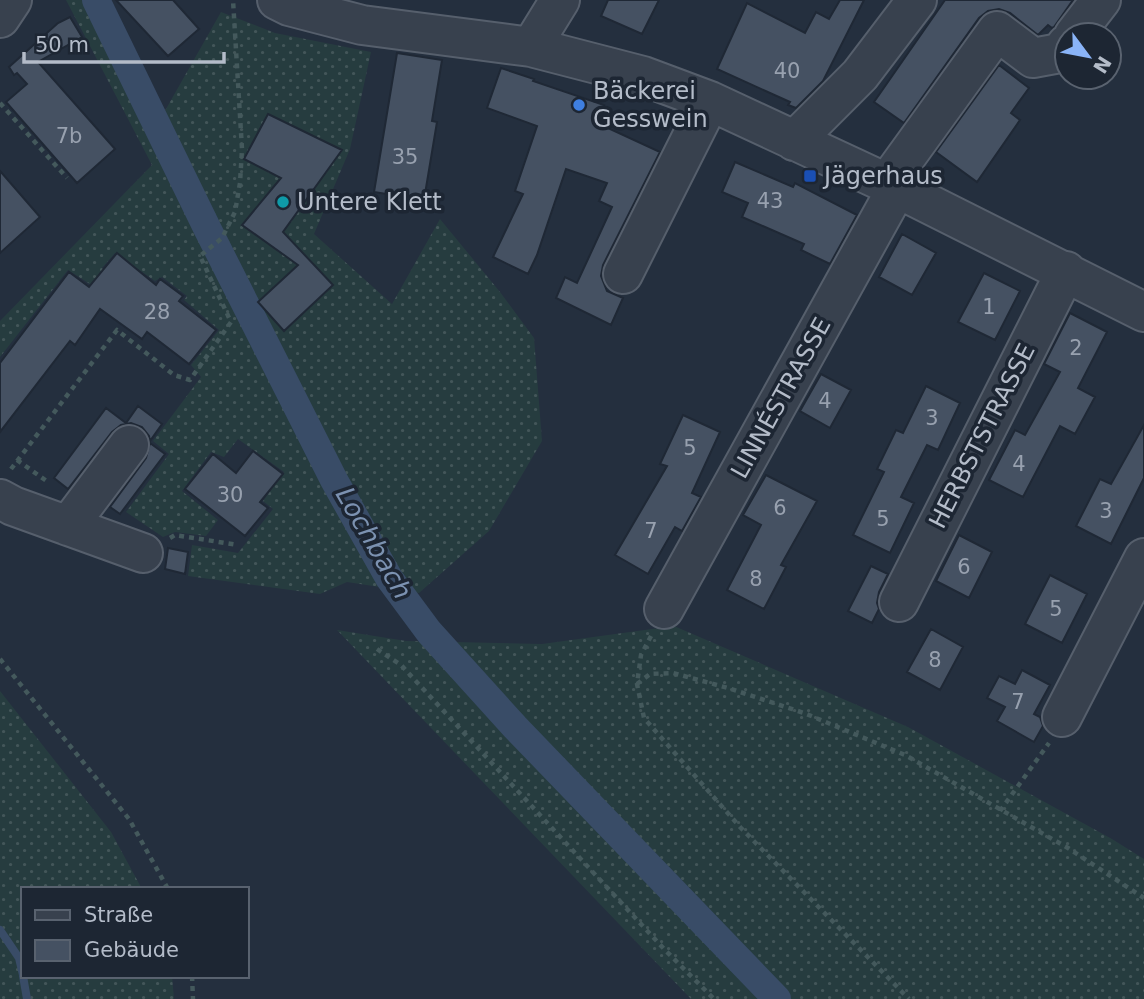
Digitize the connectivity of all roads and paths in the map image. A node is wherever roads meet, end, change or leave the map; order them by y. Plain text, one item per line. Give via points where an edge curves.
1 (12, 0) edge
2 (233, 0) edge
3 (277, 0) edge
4 (560, 0) edge
5 (917, 0) edge
6 (1101, 0) edge
7 (0, 18) edge
8 (1085, 21) edge
9 (531, 47) junction
10 (1053, 54) edge
11 (710, 101) junction
12 (0, 103) edge
13 (794, 141) junction
14 (67, 178) dead end
15 (892, 186) junction
16 (1066, 271) junction
17 (623, 274) dead end
18 (1144, 312) edge
19 (129, 445) dead end
20 (3, 487) edge
21 (68, 526) junction
22 (238, 545) dead end
23 (143, 553) joint
24 (1144, 558) edge
25 (899, 602) dead end
26 (664, 609) joint
27 (377, 649) dead end
28 (0, 659) edge
29 (637, 684) junction
30 (1062, 718) joint
31 (1000, 811) junction
32 (167, 887) edge
33 (1144, 898) edge
34 (192, 978) edge
35 (193, 999) edge
36 (714, 999) edge
37 (909, 999) edge

1 - 7 street
2 - 20 path via 242,149 235,212 222,238 200,256 231,322 190,380 174,375 117,330
3 - 9 street via 362,25
4 - 9 street
5 - 13 street via 860,75
6 - 8 street
9 - 11 street via 643,76
10 - 15 street, LINNÉSTRASSE via 1033,58 997,31
11 - 13 street
11 - 17 street
12 - 14 path
13 - 15 street
15 - 16 street
15 - 26 street, LINNÉSTRASSE
16 - 18 street
16 - 25 street, HERBSTSTRASSE
19 - 21 street
20 - 21 street
21 - 23 street
22 - 23 path via 175,535
24 - 30 street
26 - 29 path via 642,655
27 - 36 path via 401,665
28 - 32 path via 129,819
29 - 31 path via 650,674 673,673 804,713 905,755
29 - 37 path via 644,718 741,828
30 - 31 path via 1048,746
31 - 33 path
34 - 35 path

